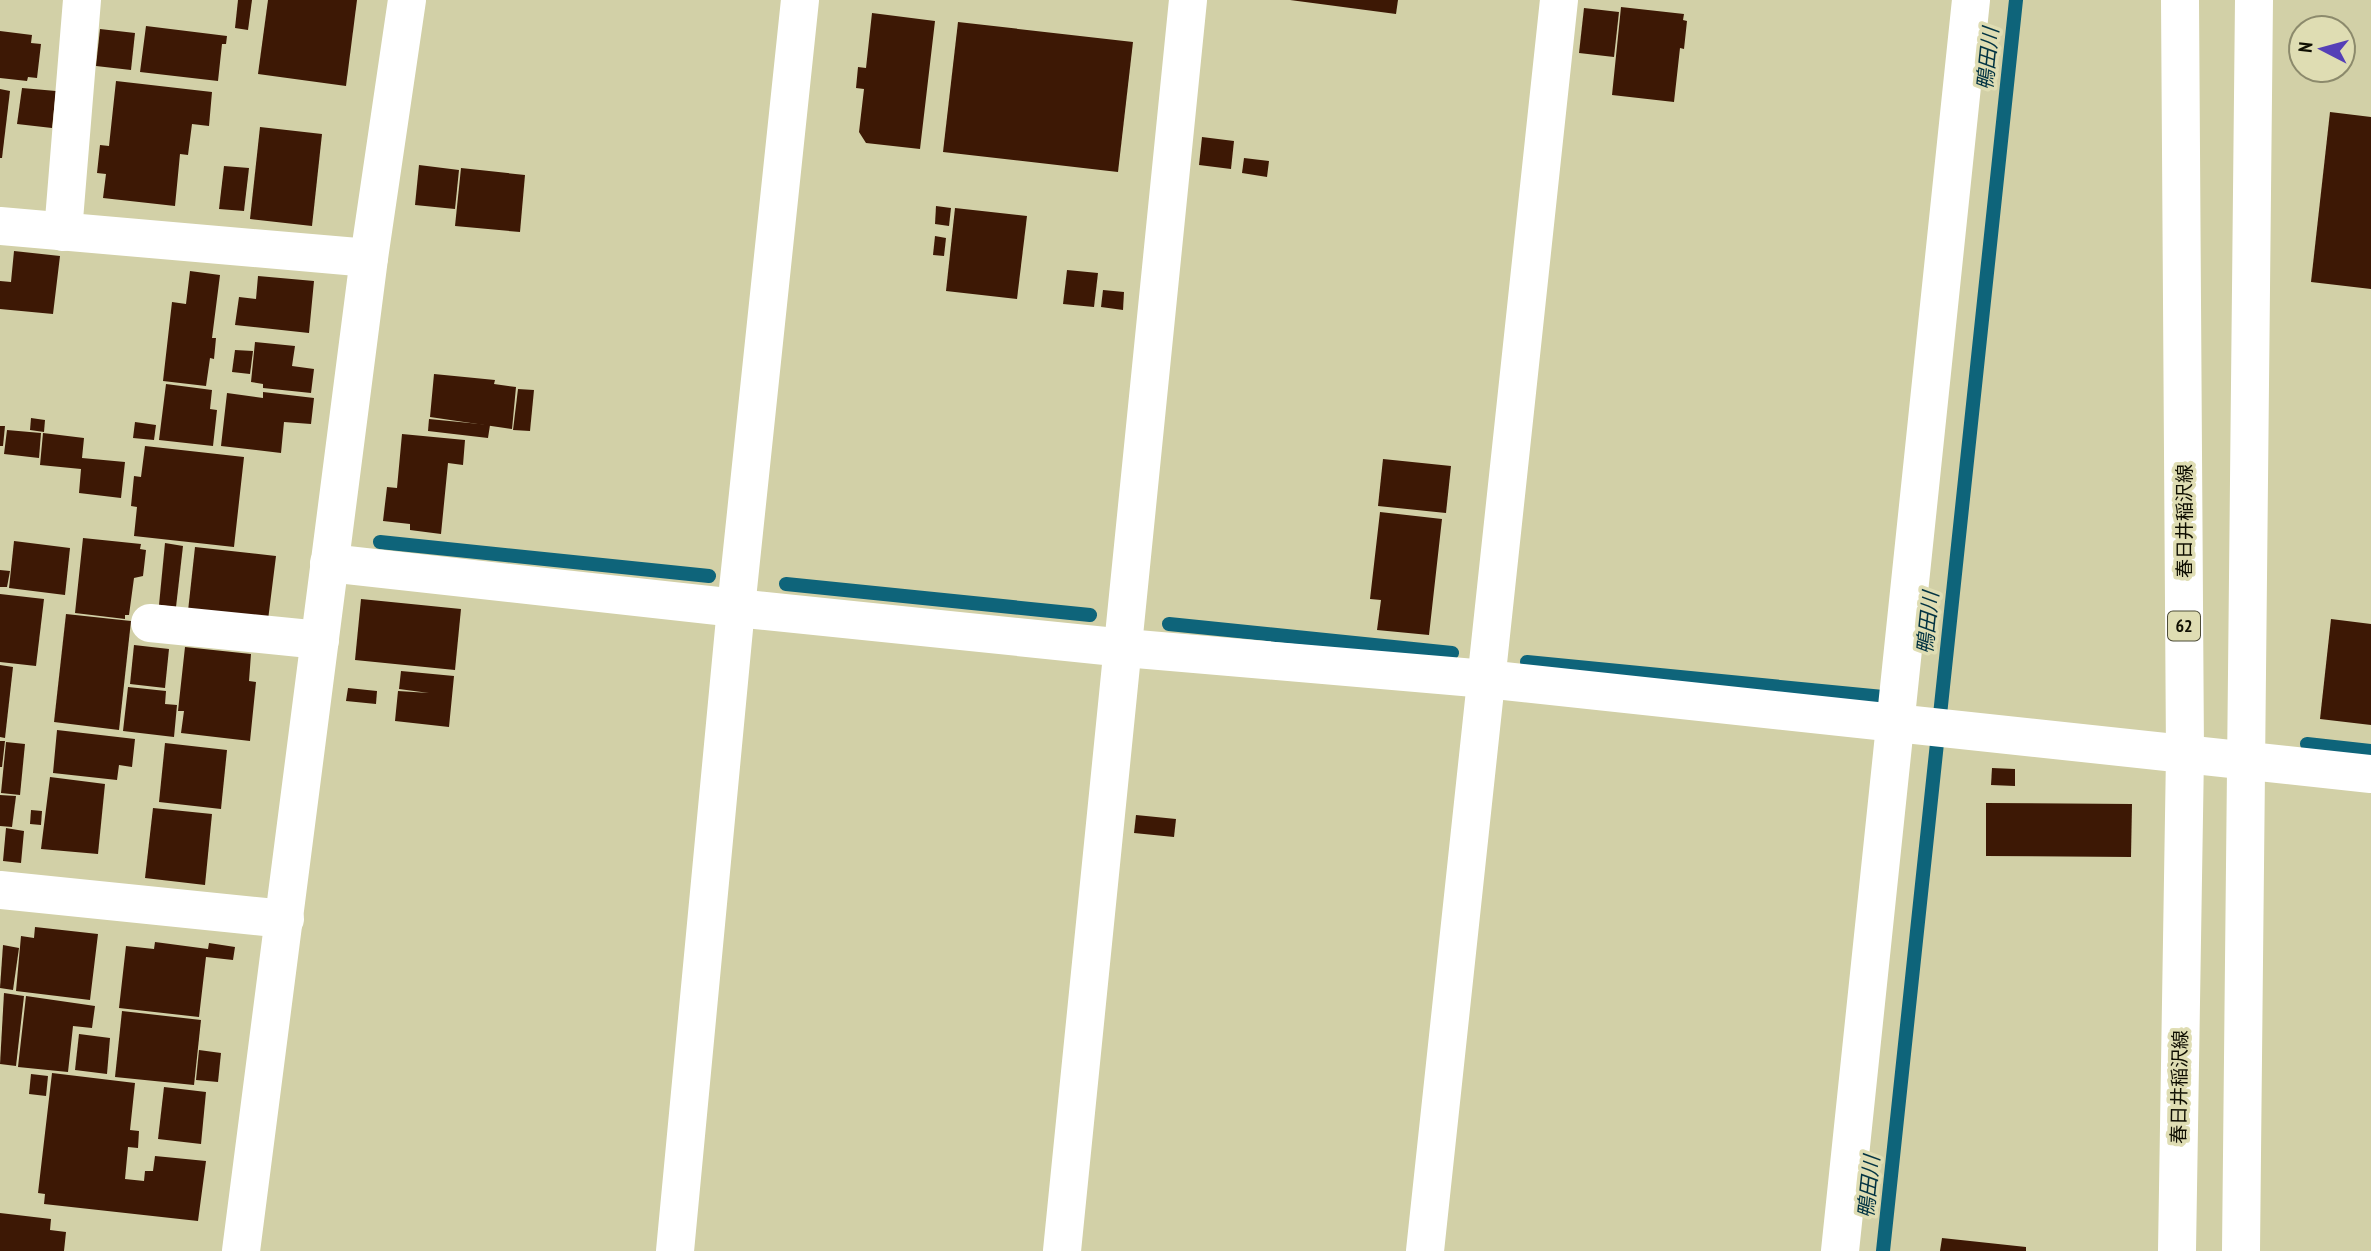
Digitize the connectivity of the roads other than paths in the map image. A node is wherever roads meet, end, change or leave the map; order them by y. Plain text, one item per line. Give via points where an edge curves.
1 (82, 0) edge
2 (407, 0) edge
3 (800, 0) edge
4 (1188, 0) edge
5 (1559, 0) edge
6 (1970, 0) edge
7 (2180, 0) edge
8 (2254, 0) edge
9 (0, 226) edge
10 (63, 232) junction
11 (369, 258) junction
12 (329, 563) junction
13 (736, 608) junction
14 (150, 623) dead end
15 (320, 640) junction
16 (1125, 648) junction
17 (1486, 679) junction
18 (1924, 725) junction
19 (2185, 754) junction
20 (2246, 760) junction
21 (2371, 774) edge
22 (0, 890) edge
23 (285, 919) junction
24 (240, 1251) edge
25 (675, 1251) edge
26 (1062, 1251) edge
27 (1425, 1251) edge
28 (1840, 1251) edge
29 (2177, 1251) edge
30 (2241, 1251) edge

1 - 10 street
2 - 11 street
3 - 13 street
4 - 16 street
5 - 17 street
6 - 18 street
7 - 19 street, 春日井稲沢線 / 62
8 - 20 street
9 - 10 street
10 - 11 street
11 - 12 street
12 - 13 street
12 - 15 street
13 - 16 street
13 - 25 street
14 - 15 street
15 - 23 street
16 - 17 street
16 - 26 street
17 - 18 street
17 - 27 street
18 - 19 street
18 - 28 street
19 - 20 street
19 - 29 street, 春日井稲沢線 / 62
20 - 21 street
20 - 30 street
22 - 23 street
23 - 24 street

